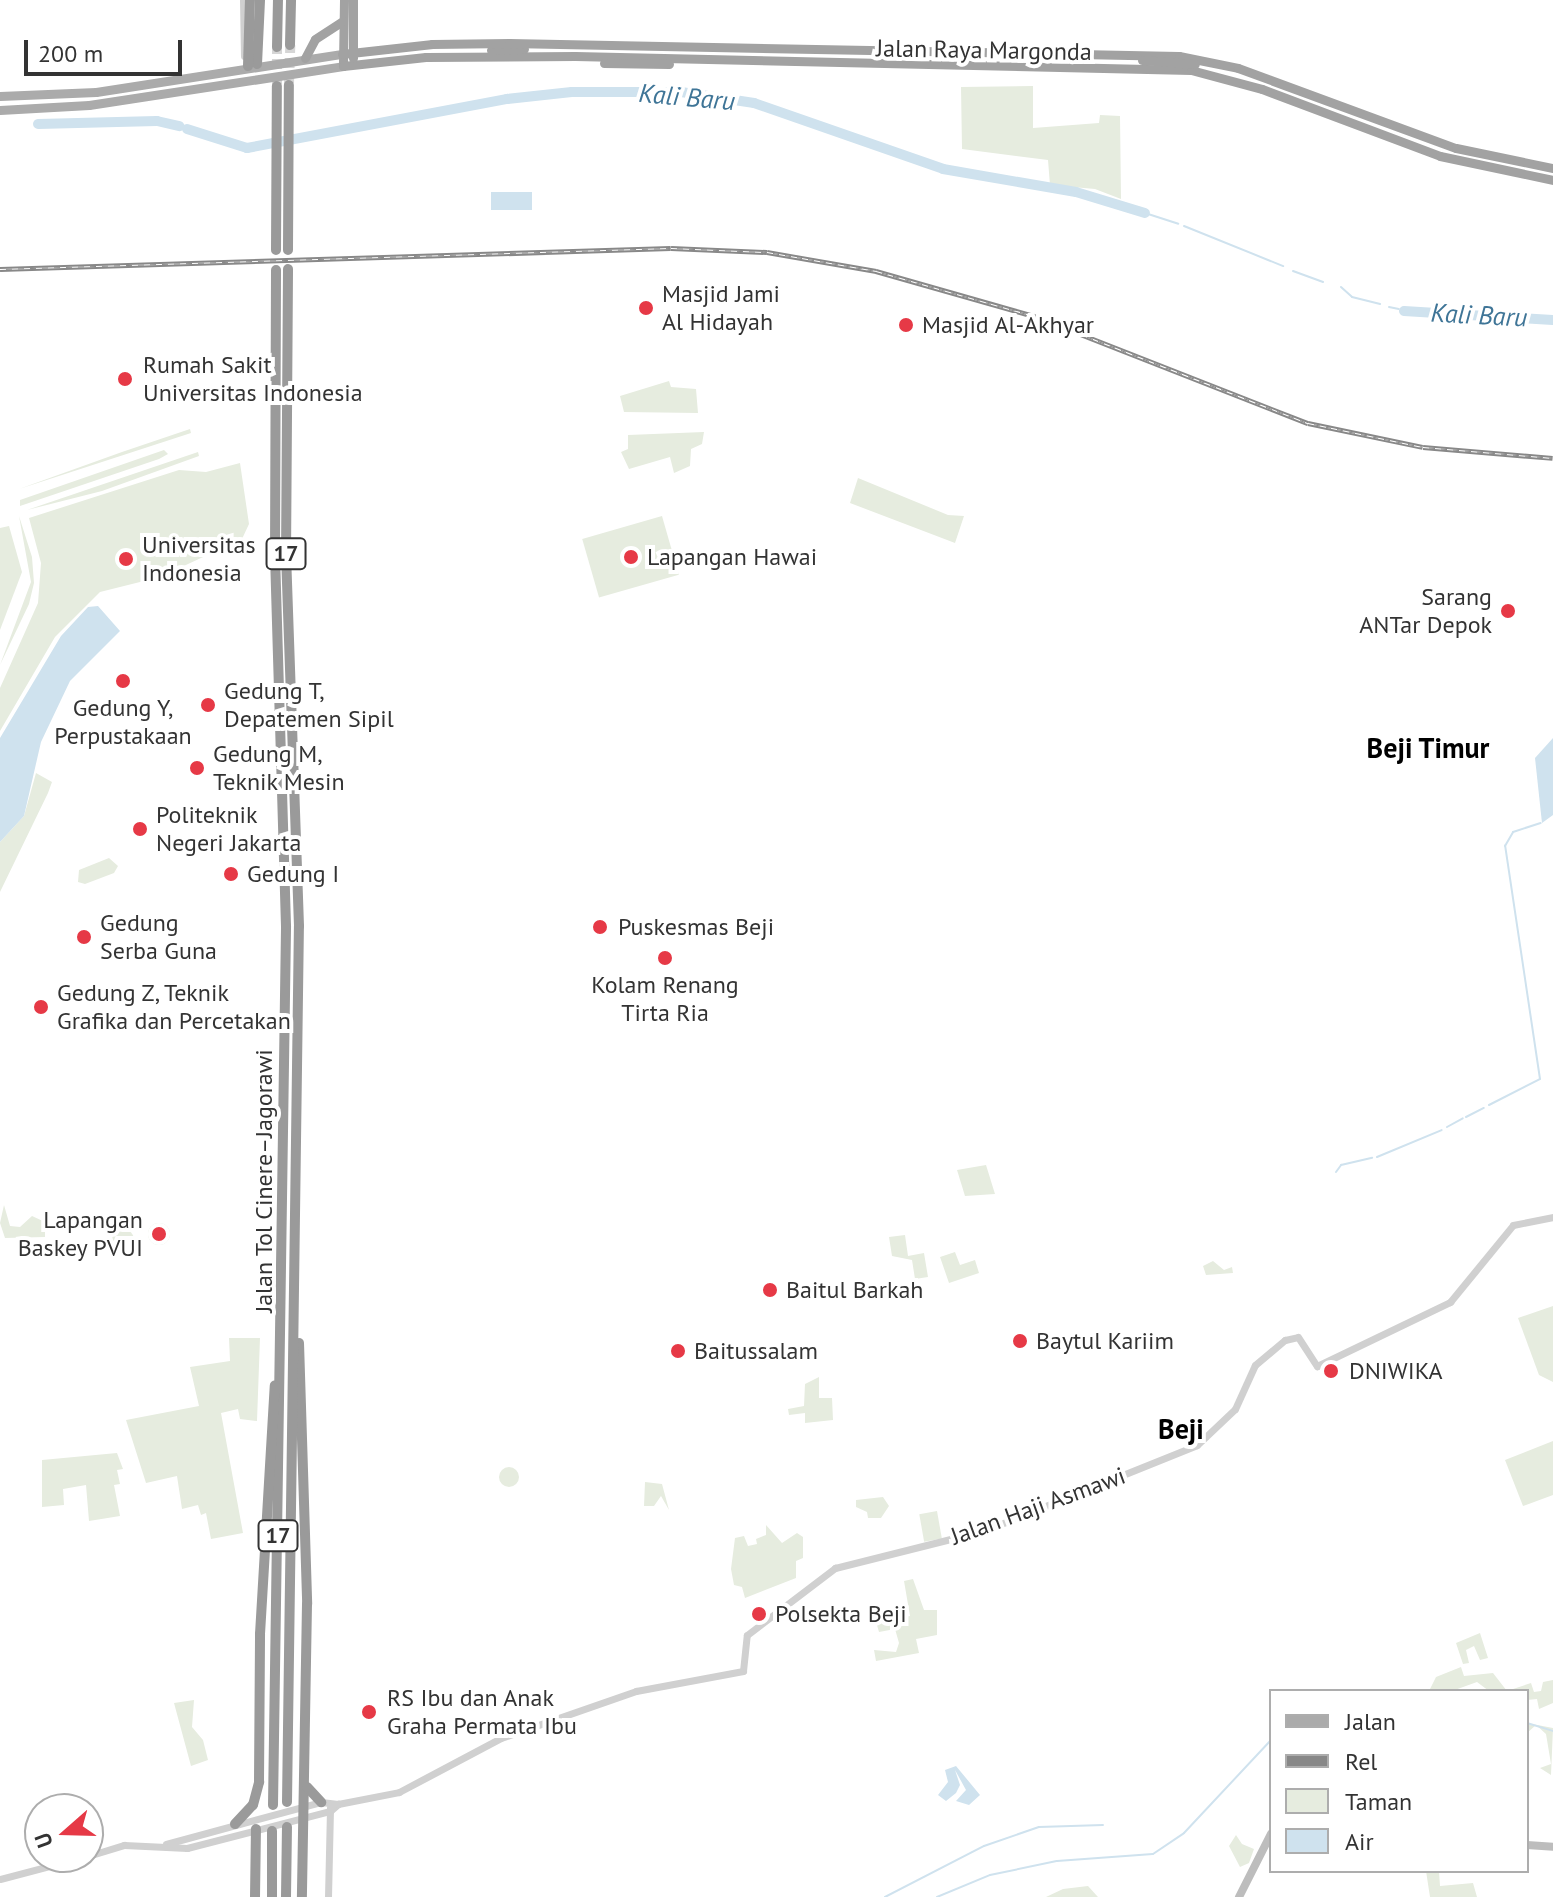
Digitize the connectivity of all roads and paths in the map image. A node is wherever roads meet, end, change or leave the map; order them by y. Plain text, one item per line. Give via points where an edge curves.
1 (243, 0) edge
2 (250, 0) edge
3 (260, 0) edge
4 (278, 0) edge
5 (344, 0) edge
6 (353, 0) edge
7 (291, 3) edge
8 (343, 21) junction
9 (290, 45) tunnel mouth
10 (277, 47) tunnel mouth
11 (575, 53) junction
12 (347, 54) junction
13 (305, 58) junction
14 (249, 65) junction
15 (348, 66) junction
16 (289, 85) tunnel mouth
17 (277, 86) tunnel mouth
18 (1265, 87) junction
19 (0, 96) edge
20 (45, 96) junction
21 (46, 107) junction
22 (0, 110) edge
23 (1441, 152) junction
24 (1553, 171) edge
25 (1553, 183) edge
26 (276, 250) dead end
27 (288, 250) dead end
28 (288, 269) dead end
29 (276, 270) dead end
30 (1553, 1217) edge
31 (289, 1266) junction
32 (305, 1777) junction
33 (287, 1802) dead end
34 (329, 1802) junction
35 (273, 1805) dead end
36 (304, 1811) junction
37 (330, 1811) junction
38 (235, 1824) junction
39 (287, 1827) dead end
40 (256, 1829) junction
41 (272, 1831) dead end
42 (184, 1837) junction
43 (1269, 1838) edge
44 (163, 1845) junction
45 (1529, 1845) edge
46 (1553, 1847) edge
47 (187, 1848) junction
48 (104, 1851) edge
49 (24, 1873) edge
50 (0, 1879) edge
51 (255, 1897) edge
52 (272, 1897) edge
53 (286, 1897) edge
54 (302, 1897) edge
55 (328, 1897) edge
56 (1239, 1897) edge

1 - 14 street
2 - 14 highway
3 - 14 highway
4 - 10 highway
5 - 8 highway
6 - 12 highway
7 - 9 highway
8 - 12 highway
8 - 13 highway via 315,39
11 - 12 highway, Jalan Raya Margonda via 424,47
11 - 15 highway, Jalan Raya Margonda
11 - 18 highway, Jalan Raya Margonda via 842,65 1191,70
11 - 18 highway, Jalan Raya Margonda via 1165,58 1219,68
12 - 13 main road, Jalan Raya Margonda
12 - 15 highway
13 - 14 main road, Jalan Raya Margonda
14 - 20 main road, Jalan Raya Margonda
15 - 21 main road, Jalan Raya Margonda
16 - 27 highway
17 - 26 highway
18 - 23 highway, Jalan Raya Margonda
19 - 20 main road, Jalan Raya Margonda
20 - 21 main road
21 - 22 main road, Jalan Raya Margonda
23 - 24 highway, Jalan Raya Margonda
23 - 25 highway, Jalan Raya Margonda
28 - 31 highway, Jalan Tol Cinere–Jagorawi / 17 via 286,558 299,926
29 - 31 highway, Jalan Tol Cinere–Jagorawi / 17 via 275,559
30 - 34 street, Jalan Haji Asmawi via 1513,1225 1450,1302 1315,1366 1299,1339 1292,1337 1259,1361 1235,1409 1197,1445 979,1532 835,1568 747,1635 744,1670 636,1691 501,1738 399,1792
31 - 32 highway via 305,1431
31 - 33 highway, Jalan Tol Cinere–Jagorawi / 17
31 - 35 highway, Jalan Tol Cinere–Jagorawi / 17
31 - 38 highway via 262,1581 259,1782 253,1805
32 - 34 highway via 312,1797
32 - 36 highway
34 - 36 street
34 - 37 street
36 - 37 street
36 - 38 street
36 - 40 street
36 - 54 highway
37 - 55 street
38 - 42 street
39 - 53 highway
40 - 47 street
40 - 51 highway
41 - 52 highway
42 - 44 street
42 - 47 street
43 - 56 main road
44 - 47 street
44 - 48 street
45 - 46 main road
49 - 50 street

